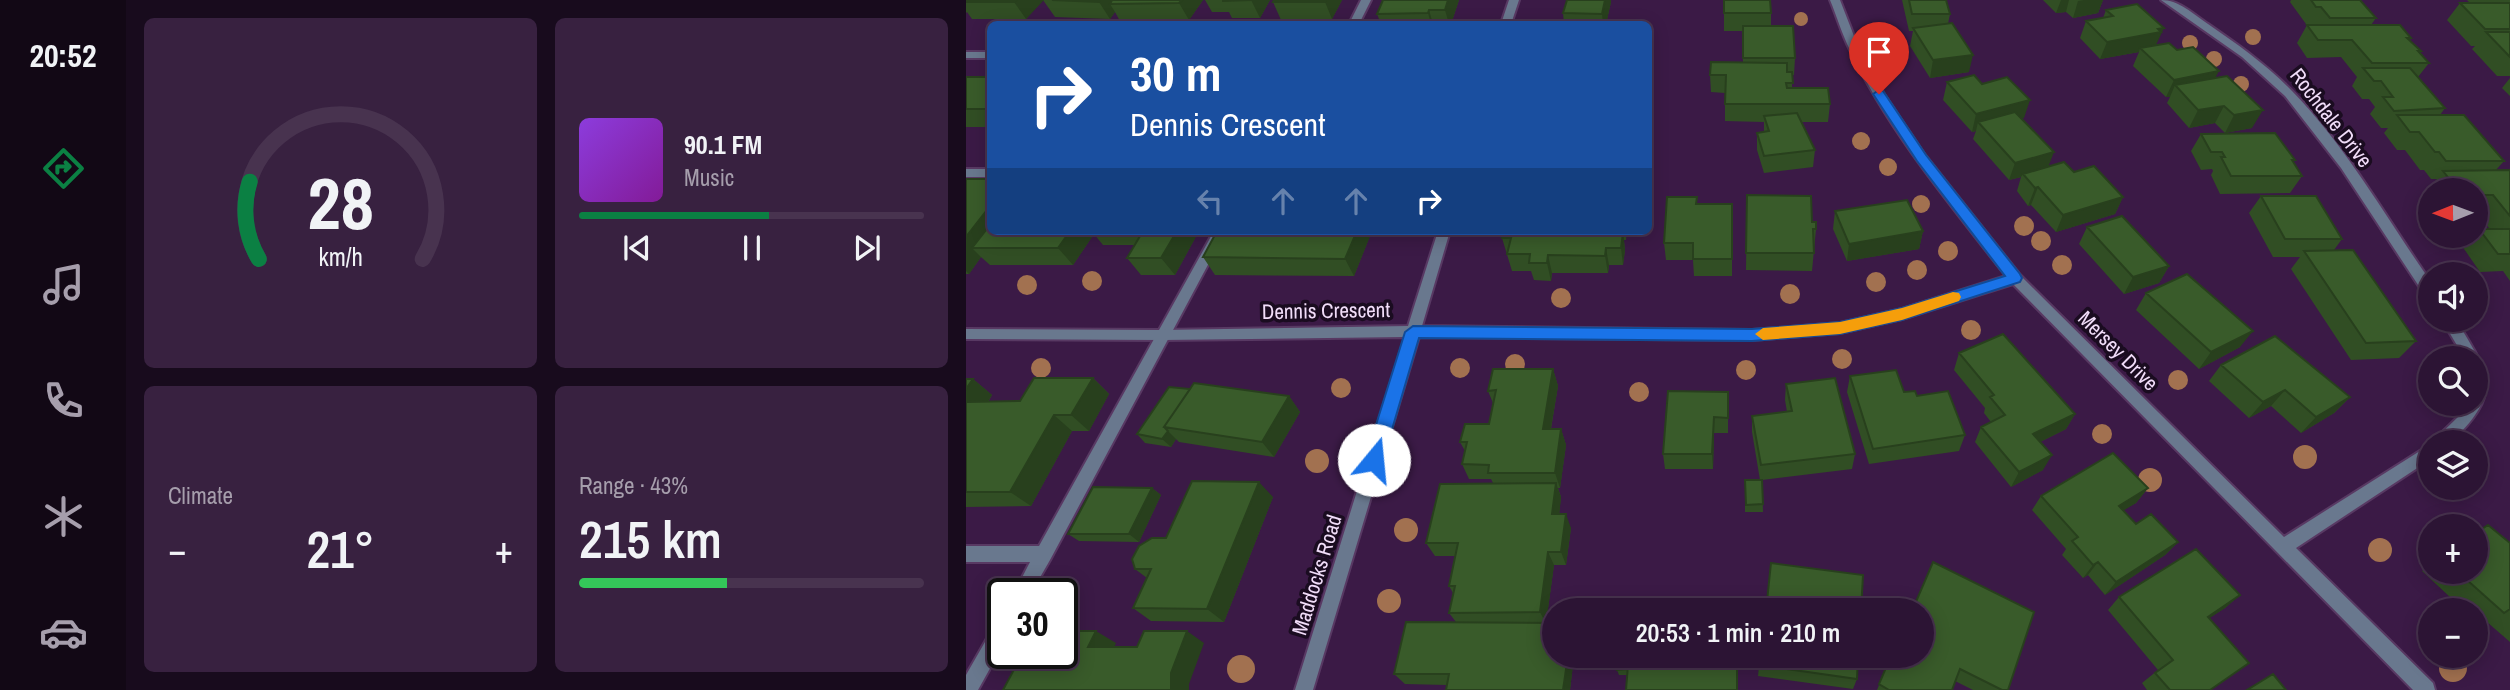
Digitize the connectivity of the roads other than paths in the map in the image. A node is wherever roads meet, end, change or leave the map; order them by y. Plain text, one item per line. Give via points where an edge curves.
1 (1366, 0) edge
2 (1514, 0) edge
3 (1835, 0) edge
4 (2166, 0) edge
5 (1356, 21) edge
6 (1507, 21) edge
7 (966, 55) edge
8 (987, 55) edge
9 (966, 173) edge
10 (987, 173) edge
11 (1218, 235) edge
12 (1443, 235) edge
13 (2418, 274) edge
14 (2015, 278) junction
15 (1413, 332) junction
16 (966, 334) edge
17 (1162, 335) junction
18 (2466, 416) edge
19 (2453, 430) edge
20 (2418, 459) edge
21 (2283, 547) junction
22 (966, 554) edge
23 (1044, 554) junction
24 (1030, 578) edge
25 (987, 656) edge
26 (968, 690) edge
27 (1304, 690) edge
28 (2427, 690) edge

1 - 5 street
2 - 6 street
3 - 14 street, Mersey Drive via 1854,49 1879,94
4 - 13 street, Rochdale Drive via 2228,41 2289,94
7 - 8 street
9 - 10 street
11 - 17 street
12 - 15 street, Maddocks Road
14 - 15 street, Dennis Crescent via 1902,314 1840,328 1752,335
14 - 21 street, Mersey Drive
15 - 17 street, Dennis Crescent
15 - 27 street, Maddocks Road
16 - 17 street, Dennis Crescent
17 - 23 street
18 - 19 street
20 - 21 street
21 - 28 street, Mersey Drive
22 - 23 street
23 - 24 street
25 - 26 street

